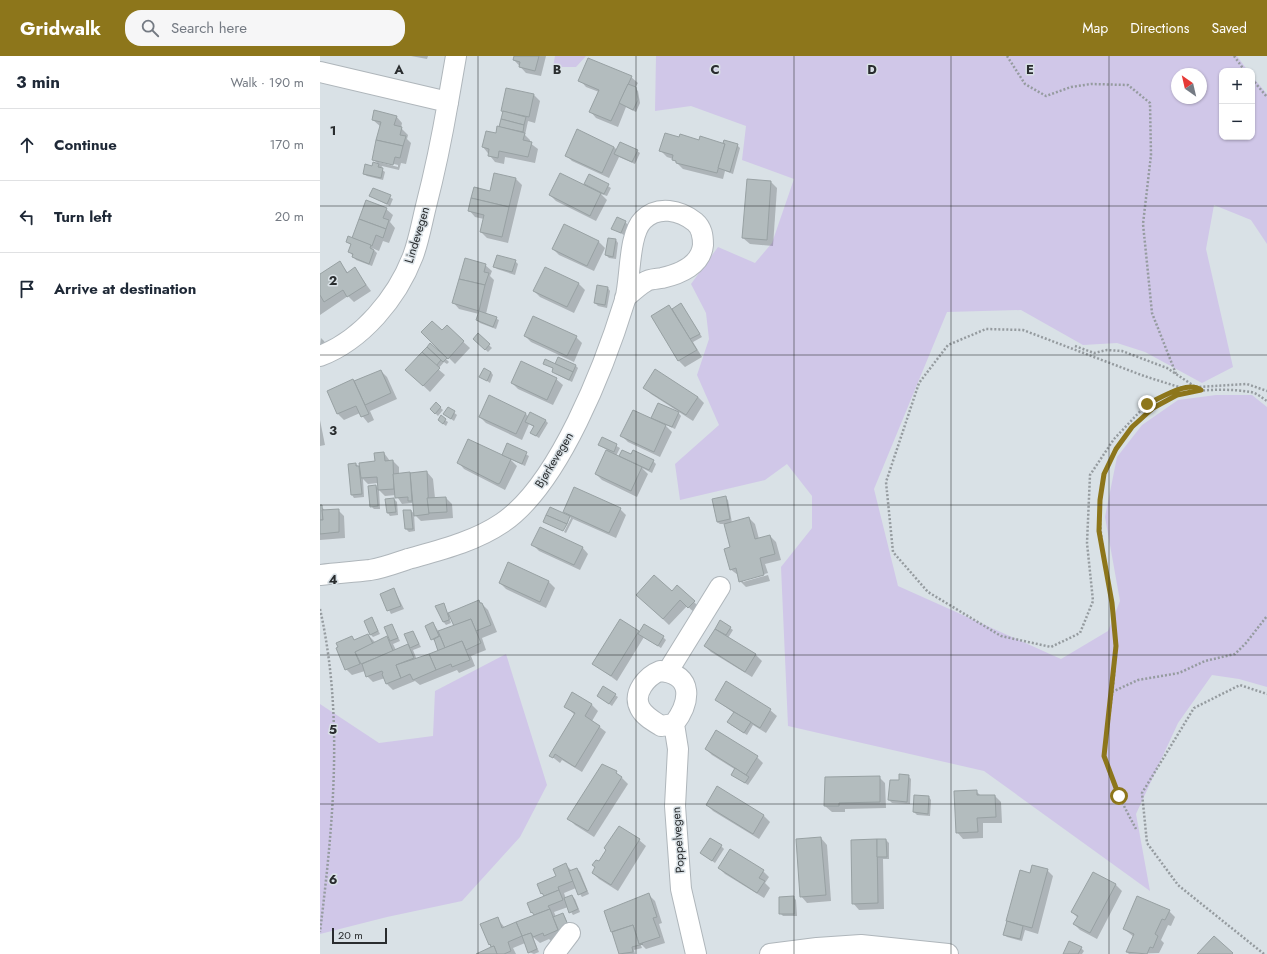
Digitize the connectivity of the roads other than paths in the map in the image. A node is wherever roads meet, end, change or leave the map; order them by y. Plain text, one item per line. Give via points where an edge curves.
1 (456, 56) edge
2 (320, 72) edge
3 (448, 102) junction
4 (625, 298) junction
5 (320, 356) edge
6 (320, 575) edge
7 (720, 587) dead end
8 (668, 671) junction
9 (674, 724) junction
10 (570, 933) dead end
11 (554, 954) edge
12 (696, 954) edge
13 (770, 954) edge
14 (948, 954) edge

1 - 3 street, Lindevegen
2 - 3 street
3 - 5 street, Lindevegen via 439,156 413,256 394,294 367,325 334,350
4 - 4 street, Bjørkevegen via 634,238 643,220 659,211 674,210 698,225 703,236 702,252 692,267 664,278 646,281
4 - 6 street, Bjørkevegen via 590,396 552,467 530,498 508,518 478,536 452,546 372,570
7 - 8 street
8 - 9 street via 680,678 687,690 682,714
8 - 9 street via 660,671 646,679 638,698 640,708 647,717 661,726
9 - 12 street, Poppelvegen via 678,749 675,806 681,889
10 - 11 street
13 - 14 street via 861,945

